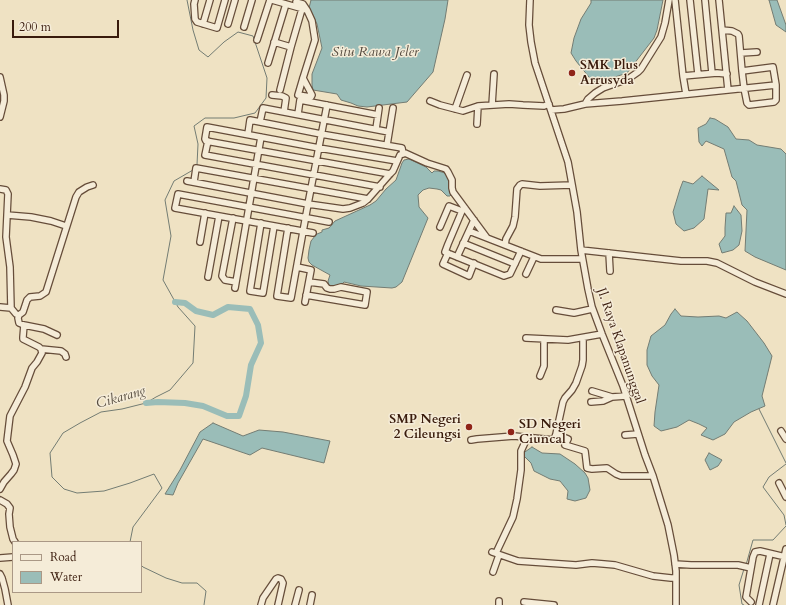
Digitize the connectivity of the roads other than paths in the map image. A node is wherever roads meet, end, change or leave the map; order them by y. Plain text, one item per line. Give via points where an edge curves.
1 (195, 0) edge
2 (210, 0) edge
3 (226, 0) edge
4 (235, 0) edge
5 (252, 0) edge
6 (271, 0) edge
7 (530, 0) edge
8 (669, 0) edge
9 (675, 0) edge
10 (690, 0) edge
11 (705, 0) edge
12 (719, 0) edge
13 (293, 3) edge
14 (305, 9) junction
15 (202, 24) junction
16 (228, 24) dead end
17 (244, 27) dead end
18 (722, 30) junction
19 (257, 40) dead end
20 (274, 42) junction
21 (290, 47) junction
22 (757, 52) dead end
23 (741, 53) junction
24 (268, 63) dead end
25 (742, 71) junction
26 (712, 73) junction
27 (494, 74) dead end
28 (698, 74) junction
29 (727, 74) junction
30 (467, 75) dead end
31 (683, 76) junction
32 (0, 77) edge
33 (303, 78) dead end
34 (776, 85) junction
35 (744, 88) junction
36 (280, 90) dead end
37 (728, 90) junction
38 (686, 94) junction
39 (272, 95) dead end
40 (430, 101) dead end
41 (585, 104) junction
42 (327, 105) junction
43 (492, 105) junction
44 (478, 106) junction
45 (550, 107) junction
46 (379, 108) dead end
47 (393, 108) dead end
48 (455, 109) junction
49 (284, 112) junction
50 (298, 114) junction
51 (378, 115) junction
52 (0, 117) edge
53 (324, 120) junction
54 (260, 122) junction
55 (478, 124) dead end
56 (376, 129) junction
57 (389, 132) junction
58 (248, 134) junction
59 (321, 134) junction
60 (261, 137) junction
61 (208, 141) junction
62 (387, 145) junction
63 (319, 148) junction
64 (259, 151) junction
65 (403, 154) junction
66 (316, 161) junction
67 (397, 161) junction
68 (256, 164) junction
69 (390, 174) junction
70 (314, 175) junction
71 (254, 178) junction
72 (187, 181) dead end
73 (194, 182) junction
74 (93, 185) dead end
75 (572, 185) junction
76 (380, 187) junction
77 (311, 188) junction
78 (0, 189) edge
79 (251, 193) junction
80 (368, 199) junction
81 (308, 204) junction
82 (249, 207) junction
83 (464, 210) junction
84 (205, 213) junction
85 (7, 215) junction
86 (219, 216) junction
87 (306, 217) junction
88 (233, 218) junction
89 (474, 220) junction
90 (246, 221) junction
91 (329, 222) dead end
92 (261, 223) junction
93 (66, 226) junction
94 (274, 226) junction
95 (440, 227) dead end
96 (288, 228) junction
97 (303, 231) junction
98 (469, 231) junction
99 (313, 233) dead end
100 (488, 238) junction
101 (200, 242) dead end
102 (463, 243) junction
103 (505, 245) junction
104 (581, 250) junction
105 (521, 251) junction
106 (448, 253) junction
107 (609, 253) junction
108 (457, 257) junction
109 (534, 257) junction
110 (582, 259) junction
111 (474, 264) junction
112 (515, 264) junction
113 (297, 267) junction
114 (610, 271) dead end
115 (526, 274) dead end
116 (208, 277) dead end
117 (309, 282) junction
118 (786, 294) edge
119 (306, 295) junction
120 (305, 302) dead end
121 (0, 307) edge
122 (592, 307) junction
123 (11, 308) junction
124 (556, 310) dead end
125 (19, 315) junction
126 (24, 325) junction
127 (602, 334) junction
128 (57, 335) dead end
129 (526, 338) dead end
130 (582, 338) junction
131 (544, 339) junction
132 (41, 348) junction
133 (66, 357) dead end
134 (540, 376) dead end
135 (592, 390) dead end
136 (626, 396) junction
137 (612, 397) junction
138 (591, 402) dead end
139 (781, 430) dead end
140 (556, 434) junction
141 (638, 434) junction
142 (625, 435) dead end
143 (527, 438) junction
144 (786, 439) edge
145 (471, 440) dead end
146 (653, 476) junction
147 (779, 483) dead end
148 (0, 489) edge
149 (786, 497) edge
150 (0, 500) edge
151 (15, 541) edge
152 (786, 549) edge
153 (496, 553) junction
154 (770, 554) junction
155 (12, 557) edge
156 (785, 557) edge
157 (0, 558) edge
158 (675, 564) junction
159 (750, 567) junction
160 (493, 572) dead end
161 (0, 574) edge
162 (676, 578) junction
163 (299, 590) dead end
164 (312, 595) dead end
165 (524, 602) dead end
166 (260, 604) edge
167 (755, 604) edge
168 (8, 605) edge
169 (278, 605) edge
170 (295, 605) edge
171 (310, 605) edge
172 (554, 605) edge
173 (676, 605) edge
174 (773, 605) edge

1 - 15 street via 195,19
2 - 15 street
3 - 15 street via 217,28
4 - 16 street
5 - 17 street
6 - 13 street
6 - 19 street
7 - 45 street, Jl. Raya Klapanunggal via 531,42 535,63
8 - 41 street via 661,37 641,69 628,79 595,93
9 - 31 street
10 - 28 street
11 - 26 street
12 - 18 street
13 - 14 street via 303,4
13 - 20 street
14 - 21 street
14 - 33 street via 312,21 315,40
18 - 23 street via 732,30 738,34
18 - 29 street
20 - 21 street
20 - 24 street
21 - 36 street
22 - 23 street
23 - 25 street
25 - 34 street via 773,67
25 - 35 street
26 - 28 street
26 - 29 street
27 - 43 street
28 - 31 street
29 - 37 street
30 - 48 street
31 - 38 street
32 - 52 street via 4,101
34 - 35 street
34 - 35 street via 774,102 749,104 746,102
35 - 37 street
37 - 38 street
38 - 41 street
39 - 49 street via 286,98
40 - 48 street
41 - 45 street via 564,109
42 - 50 street via 300,100
42 - 51 street
42 - 53 street
43 - 44 street
43 - 45 street
44 - 48 street via 466,110
44 - 55 street
45 - 75 street, Jl. Raya Klapanunggal via 568,162
46 - 51 street
47 - 57 street
49 - 50 street
49 - 54 street via 264,108
50 - 53 street
51 - 56 street
53 - 56 street
53 - 59 street
54 - 58 street via 250,120
54 - 59 street
56 - 57 street
57 - 62 street
58 - 60 street
58 - 61 street via 207,127 205,138
59 - 62 street
59 - 63 street
60 - 63 street
60 - 64 street
61 - 64 street
61 - 68 street via 205,155
62 - 65 street via 402,148
63 - 66 street
63 - 67 street
64 - 66 street
64 - 68 street
65 - 67 street
65 - 83 street via 446,169 452,180 453,192
66 - 69 street
66 - 70 street
67 - 69 street
68 - 70 street
68 - 71 street
69 - 76 street
70 - 76 street
70 - 77 street
71 - 73 street via 196,168
71 - 77 street
71 - 79 street
72 - 73 street
73 - 79 street
74 - 93 street via 79,192
75 - 103 street via 520,185 517,189 513,226
75 - 104 street, Jl. Raya Klapanunggal
76 - 80 street
77 - 80 street
77 - 81 street
78 - 85 street via 6,190 8,194
79 - 81 street
79 - 82 street
80 - 81 street via 343,210
81 - 87 street
82 - 84 street via 178,194 175,208
82 - 87 street
82 - 90 street
83 - 89 street
83 - 95 street via 449,206
83 - 106 street via 445,252
84 - 86 street
84 - 101 street
85 - 93 street via 31,217
85 - 123 street
86 - 88 street
86 - 116 street
87 - 91 street
87 - 97 street
88 - 90 street
88 - 90 street via 222,276 236,285
89 - 98 street
89 - 100 street
90 - 92 street
92 - 94 street
92 - 94 street via 250,291 263,293
93 - 125 street via 46,292 40,296 30,297
94 - 96 street
96 - 97 street
96 - 113 street via 277,296 291,298
97 - 99 street
97 - 113 street
98 - 100 street
98 - 102 street
100 - 103 street
102 - 108 street
102 - 112 street
103 - 105 street
104 - 107 street
104 - 110 street, Jl. Raya Klapanunggal
105 - 109 street
105 - 112 street
106 - 108 street
106 - 111 street via 443,264 469,276
107 - 114 street
107 - 118 street via 717,263
108 - 111 street
109 - 110 street
109 - 115 street
110 - 122 street, Jl. Raya Klapanunggal
111 - 112 street via 504,276 510,274
113 - 117 street via 311,270
117 - 119 street
117 - 119 street via 324,284 330,289 341,287 367,292 365,305
119 - 120 street
121 - 123 street
122 - 124 street via 574,313
122 - 127 street, Jl. Raya Klapanunggal
123 - 125 street
125 - 126 street via 19,323
126 - 128 street
126 - 132 street via 23,339
127 - 130 street
127 - 136 street, Jl. Raya Klapanunggal
129 - 131 street
130 - 131 street
130 - 140 street via 582,366 576,383 563,402
131 - 134 street via 544,366
132 - 133 street via 60,351
132 - 148 street via 42,352 10,416 6,440 16,464
135 - 137 street
136 - 137 street
136 - 141 street, Jl. Raya Klapanunggal
137 - 138 street
139 - 144 street
140 - 143 street via 553,440
140 - 146 street via 568,439 565,445 585,451 587,468 607,468 621,476
141 - 142 street
141 - 146 street, Jl. Raya Klapanunggal
143 - 145 street via 514,436
143 - 153 street via 521,451 521,470 513,517
146 - 158 street, Jl. Raya Klapanunggal via 668,525
147 - 149 street
150 - 151 street via 10,508 10,527
152 - 156 street
153 - 160 street
153 - 162 street via 518,561 604,564 653,576
154 - 156 street
154 - 159 street via 755,552
154 - 167 street
155 - 157 street
156 - 174 street
158 - 159 street
158 - 162 street, Jl. Raya Klapanunggal
159 - 167 street via 746,597
161 - 168 street
162 - 173 street, Jl. Raya Klapanunggal
163 - 170 street
164 - 171 street
165 - 172 street
166 - 169 street via 276,579 280,578 283,583

